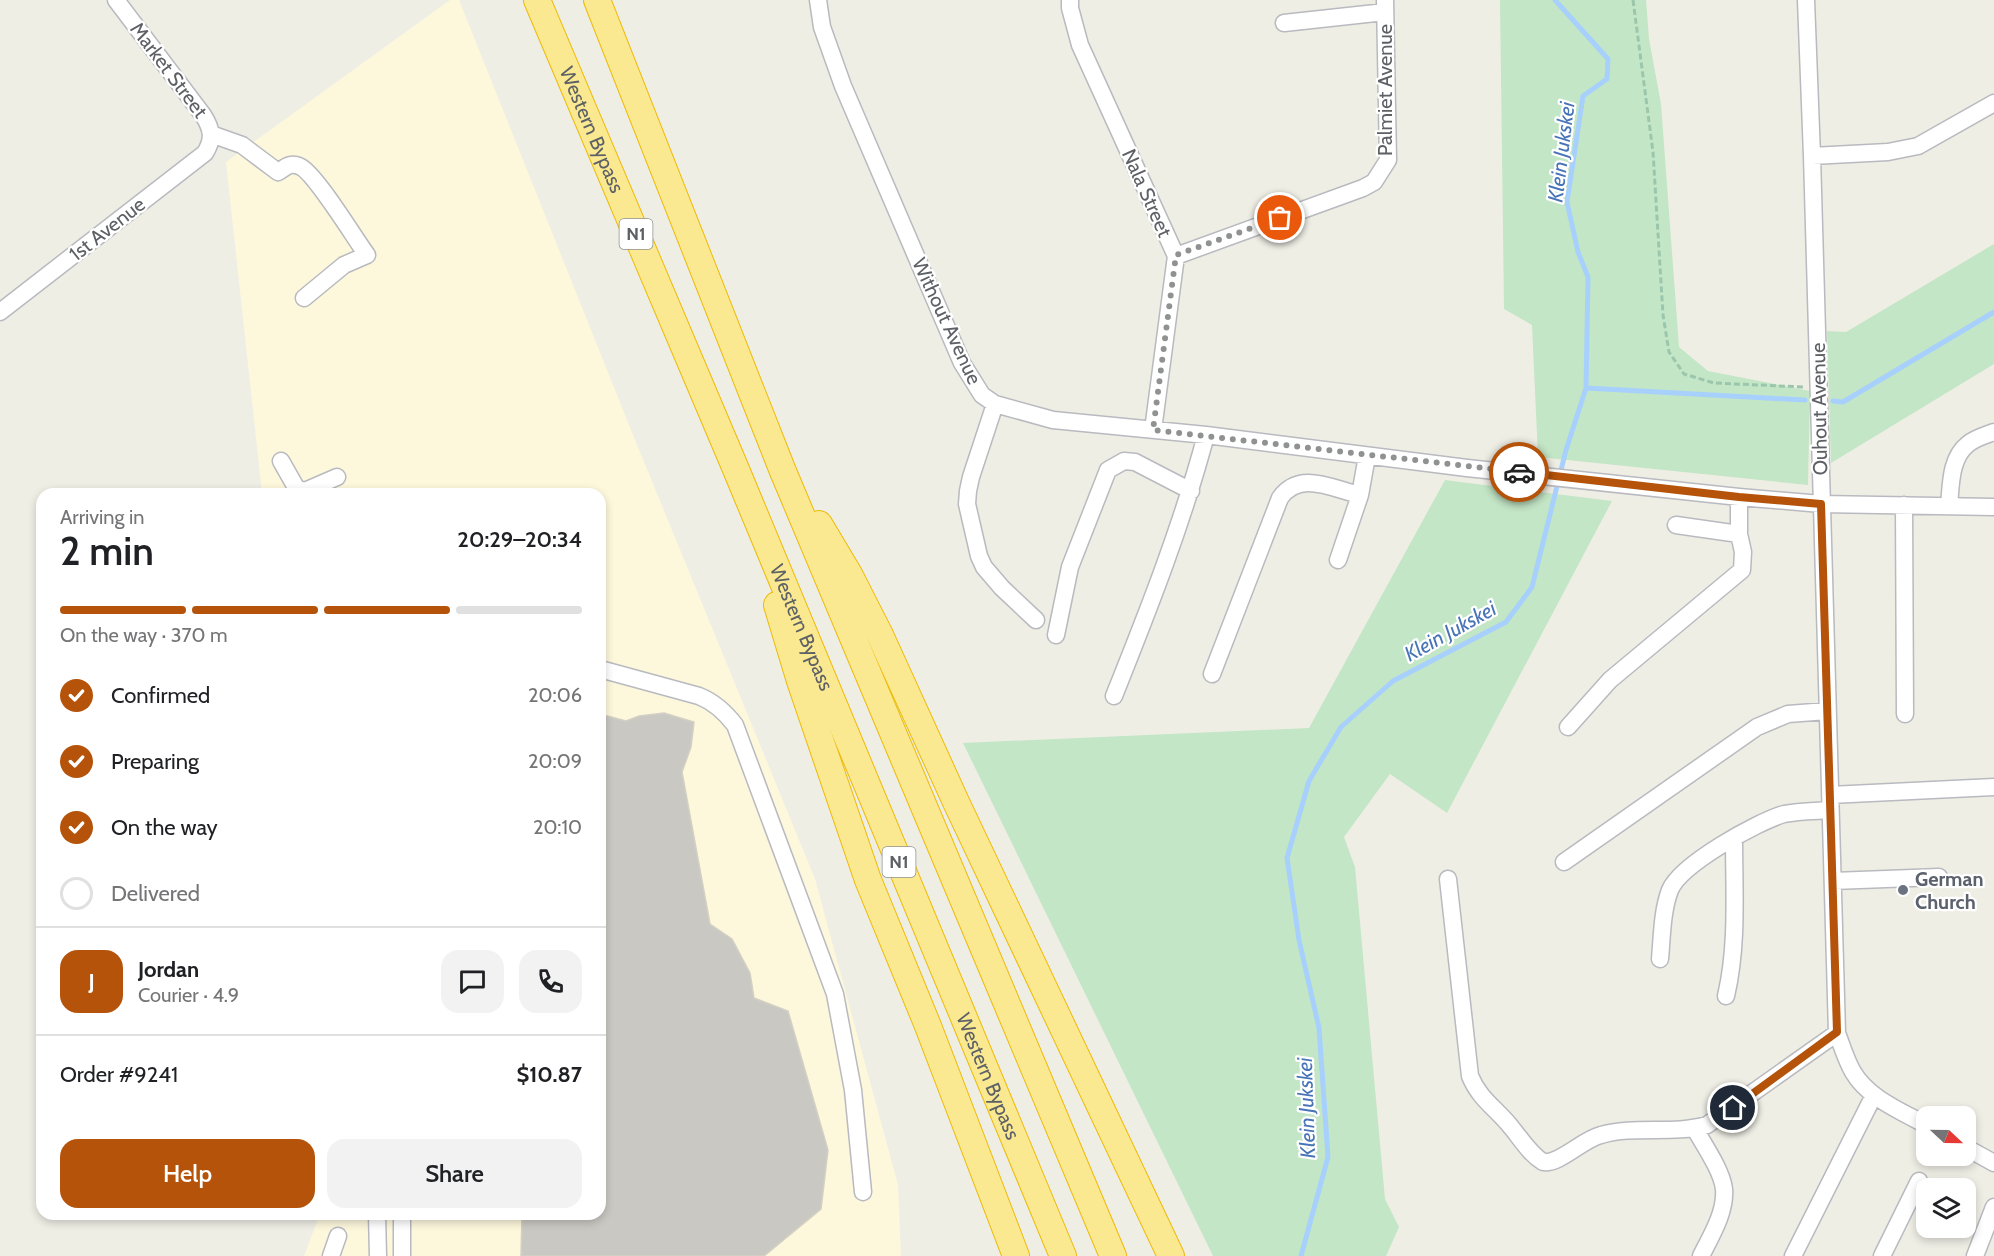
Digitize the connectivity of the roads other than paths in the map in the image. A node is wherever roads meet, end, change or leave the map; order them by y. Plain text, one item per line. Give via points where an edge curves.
1 (116, 0) edge
2 (537, 0) edge
3 (597, 0) edge
4 (818, 0) edge
5 (1070, 0) edge
6 (1806, 0) edge
7 (1385, 6) edge
8 (1284, 23) dead end
9 (1994, 103) edge
10 (211, 139) junction
11 (1812, 156) junction
12 (1176, 255) junction
13 (304, 298) dead end
14 (0, 312) edge
15 (994, 404) junction
16 (1153, 430) junction
17 (1994, 432) edge
18 (1206, 435) junction
19 (1367, 456) junction
20 (281, 461) dead end
21 (735, 467) junction
22 (782, 469) junction
23 (337, 477) dead end
24 (296, 488) edge
25 (312, 488) edge
26 (1191, 491) junction
27 (1360, 495) junction
28 (1739, 497) junction
29 (1821, 504) junction
30 (1904, 505) junction
31 (1949, 506) junction
32 (1994, 507) edge
33 (1676, 525) dead end
34 (1739, 534) junction
35 (1338, 560) dead end
36 (1036, 620) dead end
37 (1056, 635) dead end
38 (606, 671) edge
39 (1212, 674) dead end
40 (1114, 696) dead end
41 (1827, 711) junction
42 (1905, 714) dead end
43 (1568, 727) dead end
44 (1994, 787) edge
45 (1830, 802) junction
46 (1734, 838) junction
47 (1564, 862) dead end
48 (1939, 877) dead end
49 (1448, 879) dead end
50 (1833, 881) junction
51 (1660, 959) dead end
52 (1726, 996) dead end
53 (1837, 1032) junction
54 (1874, 1095) junction
55 (1916, 1119) edge
56 (1695, 1128) junction
57 (1976, 1153) edge
58 (1994, 1163) edge
59 (1916, 1187) edge
60 (863, 1192) dead end
61 (1994, 1207) edge
62 (377, 1220) edge
63 (402, 1220) edge
64 (338, 1236) dead end
65 (331, 1256) edge
66 (378, 1256) edge
67 (402, 1256) edge
68 (1016, 1256) edge
69 (1063, 1256) edge
70 (1113, 1256) edge
71 (1171, 1256) edge
72 (1701, 1256) edge
73 (1794, 1256) edge
74 (1882, 1256) edge
75 (1975, 1256) edge

1 - 10 street, Market Street via 203,115 210,126
2 - 21 highway, Western Bypass / N1
3 - 22 highway, N1
4 - 15 street, Without Avenue via 822,27 843,86 962,363 982,395
5 - 12 street, Nala Street via 1080,45
6 - 11 street, Ouhout Avenue
7 - 8 street
7 - 12 street, Palmiet Avenue via 1388,160 1374,182
9 - 11 street via 1918,146 1888,152
10 - 13 street via 242,145 278,172 290,164 304,168 366,255 344,265
10 - 14 street, 1st Avenue via 206,153
11 - 29 street, Ouhout Avenue
12 - 16 street, Nala Street
15 - 16 street, Without Avenue via 1053,420
15 - 36 street via 971,477 968,504 984,567
16 - 18 street, Without Avenue
17 - 31 street via 1967,444 1959,456 1952,473
18 - 19 street, Without Avenue
18 - 26 street
19 - 27 street
19 - 28 street, Without Avenue
20 - 24 street
21 - 68 highway via 800,681 868,880
21 - 69 highway, Western Bypass / N1
22 - 70 highway, N1
22 - 71 highway via 850,576 880,635
23 - 25 street
26 - 37 street via 1136,462 1124,461 1108,470 1070,567
26 - 40 street
27 - 35 street
27 - 39 street via 1312,483 1294,484 1286,490
28 - 29 street, Without Avenue
28 - 34 street
29 - 30 street, Without Avenue
29 - 41 street, Ouhout Avenue
30 - 31 street, Without Avenue
30 - 42 street
31 - 32 street, Without Avenue
33 - 34 street
34 - 43 street via 1742,570 1610,680
38 - 60 street via 711,701 735,725 835,994 853,1090
41 - 45 street, Ouhout Avenue
41 - 47 street via 1788,714 1757,727
44 - 45 street
45 - 46 street via 1768,819
45 - 50 street, Ouhout Avenue
46 - 51 street via 1676,879 1666,904
46 - 52 street via 1734,945
48 - 50 street
49 - 56 street via 1470,1076 1481,1097 1533,1154 1543,1162 1553,1161 1598,1135 1615,1131
50 - 53 street, Ouhout Avenue
53 - 54 street, Ouhout Avenue via 1854,1074
53 - 56 street via 1716,1120
54 - 55 street, Ouhout Avenue
54 - 73 street
56 - 72 street via 1724,1188 1718,1219
57 - 58 street
59 - 74 street
61 - 75 street
62 - 66 street
63 - 67 street
64 - 65 street

